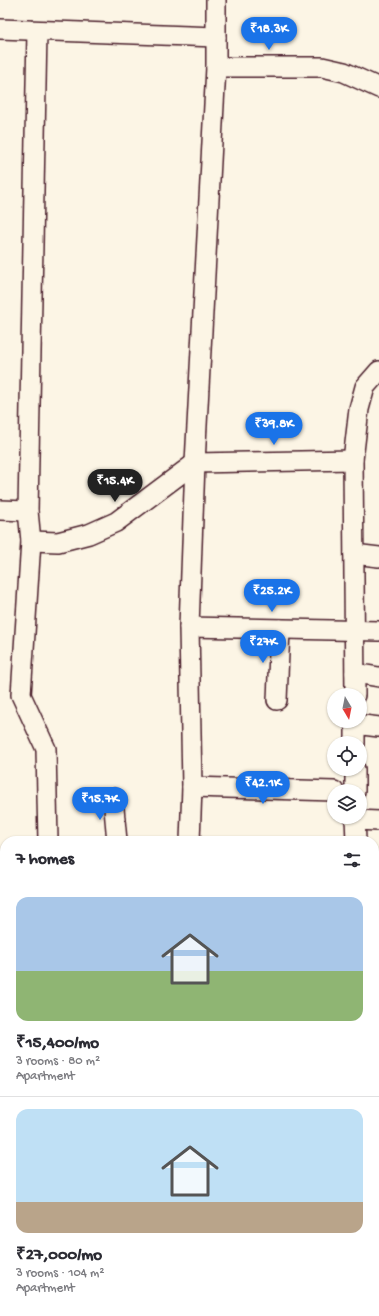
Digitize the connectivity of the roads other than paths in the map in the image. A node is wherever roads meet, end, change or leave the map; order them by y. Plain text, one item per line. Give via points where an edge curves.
1 (216, 0) edge
2 (0, 30) edge
3 (37, 31) junction
4 (216, 37) junction
5 (216, 67) junction
6 (374, 85) edge
7 (379, 371) edge
8 (353, 460) junction
9 (195, 463) junction
10 (0, 510) edge
11 (28, 511) junction
12 (31, 541) junction
13 (354, 554) junction
14 (379, 557) edge
15 (190, 627) junction
16 (280, 629) junction
17 (354, 631) junction
18 (379, 631) edge
19 (354, 673) junction
20 (379, 677) edge
21 (355, 688) edge
22 (277, 700) dead end
23 (367, 724) edge
24 (379, 727) edge
25 (192, 787) junction
26 (327, 791) edge
27 (113, 798) dead end
28 (367, 820) edge
29 (379, 821) edge
30 (355, 824) edge
31 (48, 836) edge
32 (117, 836) edge
33 (190, 836) edge
34 (356, 836) edge

1 - 4 street
2 - 3 street
3 - 4 street
3 - 11 street
4 - 5 street
5 - 6 street via 322,66
5 - 9 street
7 - 8 street via 365,387 359,409
8 - 9 street
8 - 13 street
9 - 12 street via 116,522 89,534 58,542
9 - 15 street
10 - 11 street
11 - 12 street
12 - 31 street via 21,695 46,749
13 - 14 street
13 - 17 street
15 - 16 street
15 - 25 street
16 - 17 street
16 - 22 street
17 - 18 street
17 - 19 street
19 - 20 street
19 - 21 street
23 - 24 street
25 - 26 street
25 - 33 street
27 - 32 street
28 - 29 street
30 - 34 street

